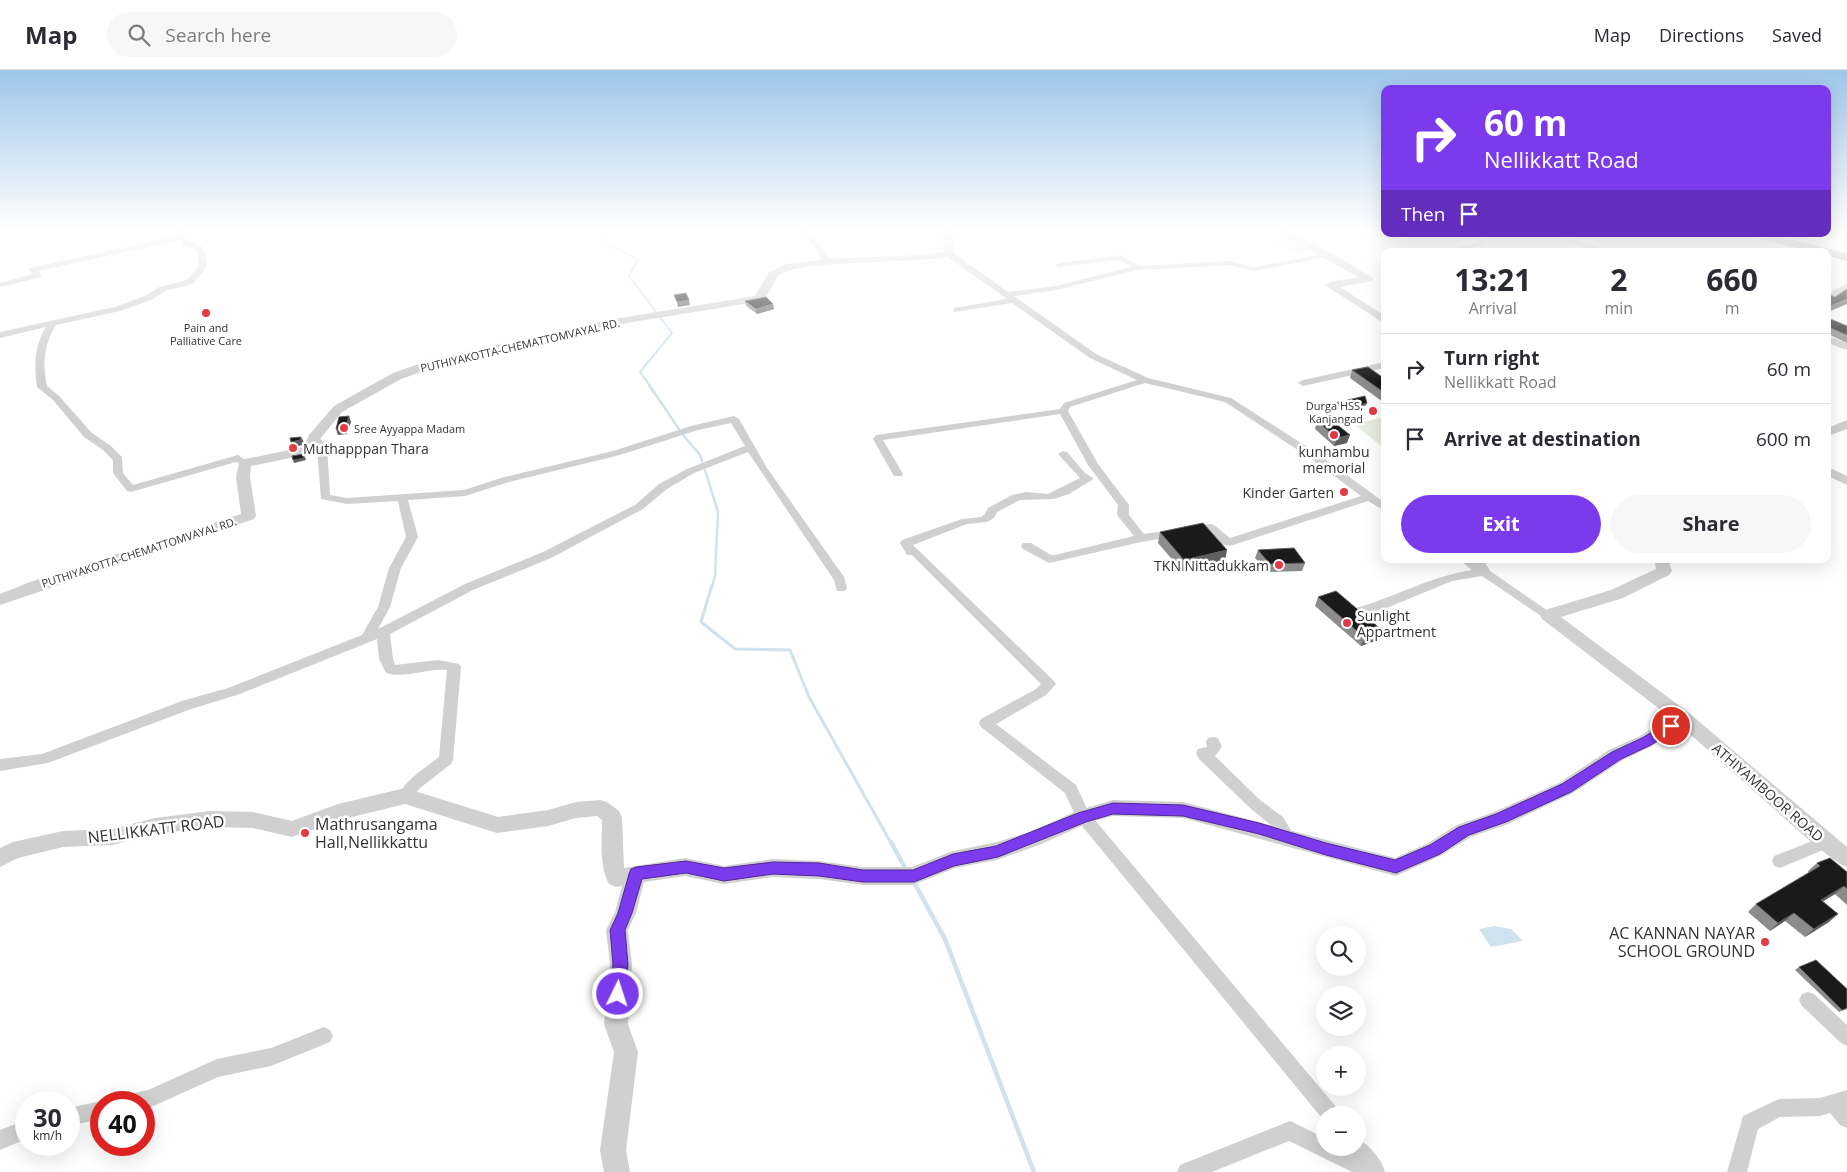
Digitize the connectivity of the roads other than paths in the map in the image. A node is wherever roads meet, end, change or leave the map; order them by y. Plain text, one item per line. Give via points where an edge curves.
1 (17, 280) edge
2 (191, 280) edge
3 (770, 280) edge
4 (986, 280) edge
5 (1087, 280) edge
6 (1359, 280) edge
7 (0, 285) edge
8 (1847, 287) edge
9 (1831, 295) edge
10 (1010, 297) junction
11 (957, 310) dead end
12 (1381, 318) edge
13 (52, 324) junction
14 (19, 331) junction
15 (2, 332) edge
16 (1831, 340) edge
17 (20, 342) dead end
18 (1847, 347) edge
19 (1381, 366) edge
20 (1145, 380) junction
21 (1302, 383) dead end
22 (1063, 410) junction
23 (1847, 424) edge
24 (1831, 431) edge
25 (314, 438) junction
26 (750, 448) junction
27 (1063, 454) dead end
28 (244, 463) junction
29 (1831, 473) edge
30 (898, 474) dead end
31 (1847, 481) edge
32 (402, 497) junction
33 (1369, 497) junction
34 (1381, 505) edge
35 (1141, 538) junction
36 (1027, 546) dead end
37 (1470, 563) edge
38 (1480, 563) edge
39 (1662, 563) edge
40 (1485, 572) junction
41 (841, 588) dead end
42 (0, 600) edge
43 (1356, 612) edge
44 (1548, 616) junction
45 (383, 632) junction
46 (367, 638) junction
47 (1683, 718) junction
48 (1213, 742) dead end
49 (0, 765) edge
50 (405, 796) junction
51 (1083, 817) junction
52 (1286, 837) junction
53 (1825, 842) junction
54 (0, 858) edge
55 (1847, 858) edge
56 (1780, 861) dead end
57 (636, 874) junction
58 (1808, 1000) dead end
59 (324, 1036) dead end
60 (1847, 1037) edge
61 (155, 1096) edge
62 (1840, 1101) edge
63 (1323, 1106) edge
64 (1847, 1118) edge
65 (15, 1134) edge
66 (0, 1140) edge
67 (1363, 1156) edge
68 (617, 1172) edge
69 (1187, 1172) edge
70 (1372, 1172) edge
71 (1377, 1172) edge
72 (1737, 1172) edge

1 - 7 street
2 - 13 street via 116,309
3 - 25 street, PUTHIYAKOTTA-CHEMATTOMVAYAL RD. via 758,299 602,324 434,363 397,376 338,409
4 - 10 street
5 - 10 street
6 - 12 street via 1330,285
8 - 9 street
10 - 11 street
10 - 20 street via 1093,356
13 - 14 street
13 - 28 street via 43,337 38,369 42,387 88,435 118,459 118,473 131,489 238,458
14 - 15 street
14 - 17 street
16 - 18 street
19 - 21 street
20 - 22 street via 1067,405
20 - 33 street via 1228,400 1314,456
22 - 30 street via 880,437 878,439
22 - 35 street via 1093,465 1124,505 1123,515
23 - 24 street
25 - 28 street, PUTHIYAKOTTA-CHEMATTOMVAYAL RD. via 309,450
25 - 32 street via 322,446 325,497 346,501
26 - 32 street via 734,419 465,493
26 - 41 street via 840,580
26 - 45 street via 677,477 651,494 639,507 547,555 469,587
27 - 51 street via 1081,475 1088,478 1062,494 1048,498 1030,494 1014,498 992,510 990,516 983,520 966,521 906,543 911,552 913,550 1049,684 986,724 1071,789
28 - 42 street, PUTHIYAKOTTA-CHEMATTOMVAYAL RD. via 248,516
29 - 31 street
32 - 46 street via 412,537 395,568 384,607
33 - 34 street
33 - 35 street via 1230,542 1210,526
35 - 36 street via 1052,559
37 - 40 street
38 - 40 street
39 - 44 street via 1664,571 1617,594
40 - 43 street via 1450,577
40 - 44 street
44 - 47 street, ATHIYAMBOOR ROAD
45 - 46 street
45 - 50 street via 391,670 447,664 454,667 446,760
46 - 49 street via 232,692 179,708 43,759
47 - 52 street via 1616,755 1566,788 1464,831 1396,867
47 - 53 street, ATHIYAMBOOR ROAD
48 - 52 street via 1215,747 1204,755 1256,805 1270,814 1284,829
50 - 54 street, NELLIKKATT ROAD via 338,812 292,830 253,820 210,819 155,826 112,837 63,839 14,851
50 - 57 street via 497,825 600,808 612,817 612,860 616,878
51 - 52 street via 1113,808 1183,810
51 - 57 street via 998,852 953,860 914,876 863,876 773,868 724,875 686,867
51 - 63 street
53 - 55 street, ATHIYAMBOOR ROAD
53 - 56 street
57 - 68 street via 617,930 621,964 616,1024 626,1052 613,1150
58 - 60 street
59 - 61 street via 271,1058 217,1068
62 - 64 street
62 - 72 street via 1820,1107 1779,1108 1750,1123
65 - 66 street
67 - 71 street
69 - 70 street via 1290,1131

